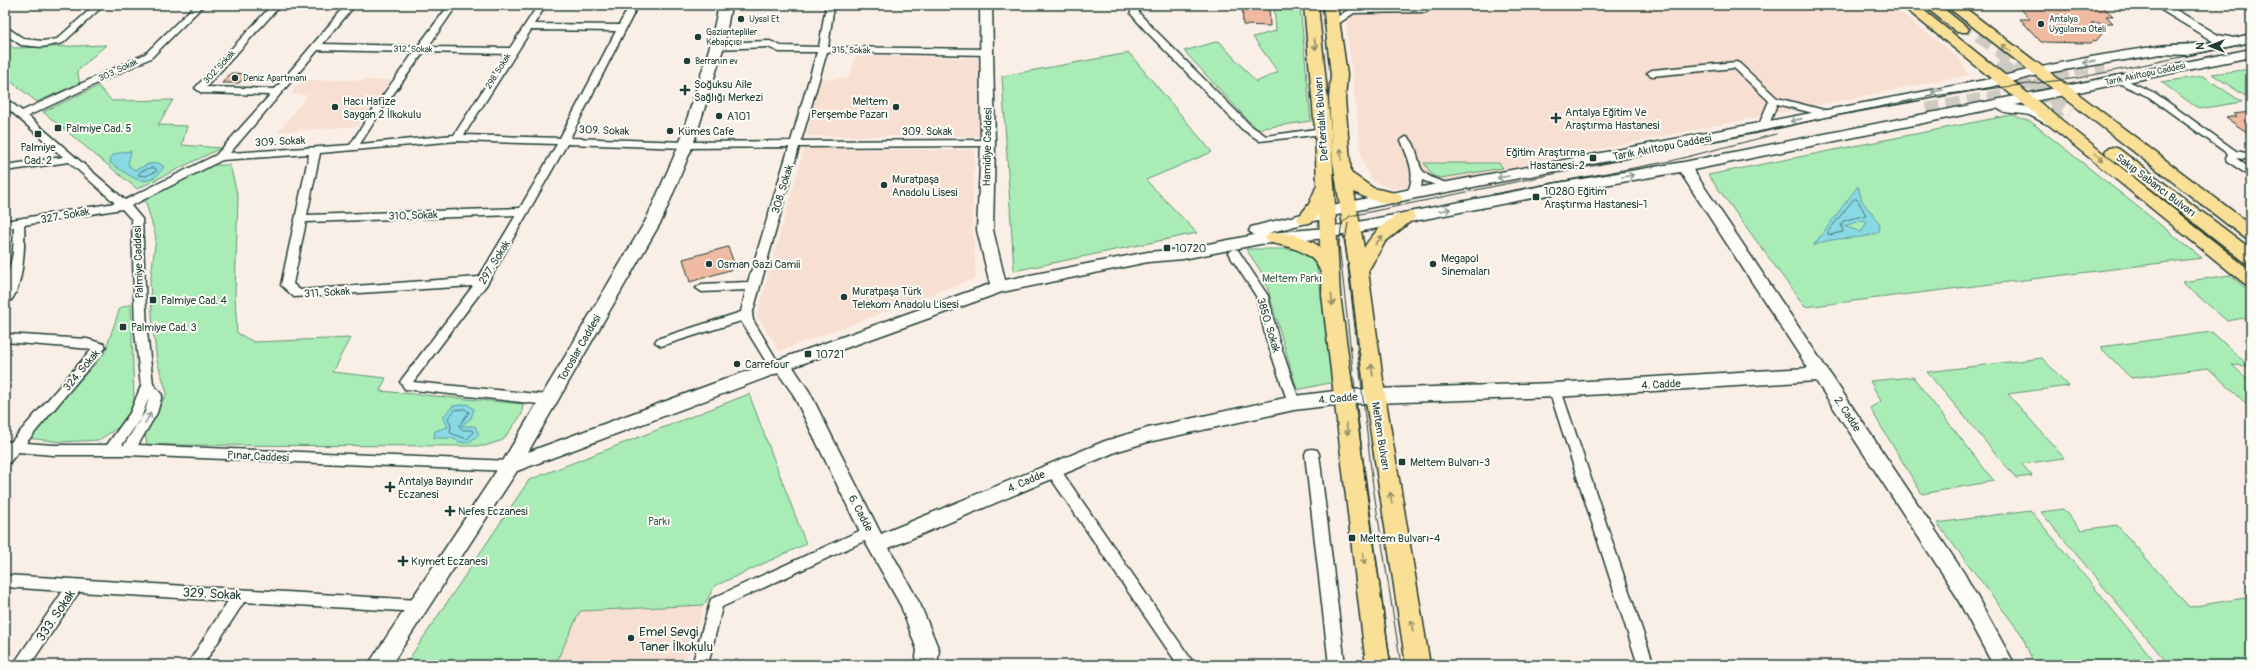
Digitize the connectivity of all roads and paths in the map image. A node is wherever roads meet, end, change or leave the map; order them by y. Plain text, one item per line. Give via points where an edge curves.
1 (100, 5) edge
2 (200, 5) edge
3 (276, 5) edge
4 (352, 5) edge
5 (453, 5) edge
6 (542, 5) edge
7 (634, 5) edge
8 (725, 5) edge
9 (830, 5) edge
10 (986, 5) edge
11 (1134, 5) edge
12 (1311, 5) edge
13 (1330, 5) edge
14 (1426, 5) edge
15 (1908, 5) edge
16 (1919, 5) edge
17 (1930, 5) edge
18 (1952, 5) edge
19 (2159, 5) edge
20 (1332, 24) junction
21 (527, 27) junction
22 (622, 28) junction
23 (5, 29) edge
24 (2202, 31) junction
25 (2251, 37) edge
26 (316, 46) junction
27 (717, 46) junction
28 (2201, 48) junction
29 (421, 49) junction
30 (823, 49) junction
31 (511, 51) junction
32 (987, 52) junction
33 (2251, 53) edge
34 (1979, 62) junction
35 (2105, 66) tunnel mouth
36 (2037, 71) junction
37 (1652, 73) dead end
38 (2134, 76) junction
39 (2117, 79) junction
40 (2002, 80) junction
41 (1975, 85) junction
42 (2062, 90) junction
43 (278, 92) junction
44 (2152, 96) junction
45 (2025, 98) junction
46 (1774, 100) junction
47 (11, 108) edge
48 (1965, 109) junction
49 (1926, 110) tunnel mouth
50 (1825, 113) junction
51 (2064, 116) junction
52 (1763, 127) junction
53 (1323, 131) junction
54 (457, 138) junction
55 (1406, 140) dead end
56 (564, 141) junction
57 (796, 143) junction
58 (988, 143) junction
59 (686, 145) junction
60 (353, 148) junction
61 (315, 151) junction
62 (2233, 153) junction
63 (220, 157) junction
64 (2251, 157) edge
65 (69, 159) junction
66 (1716, 160) junction
67 (1684, 167) junction
68 (5, 168) edge
69 (1418, 172) junction
70 (2251, 174) edge
71 (1344, 176) junction
72 (1325, 182) junction
73 (1450, 187) junction
74 (1411, 194) junction
75 (1394, 198) junction
76 (124, 205) junction
77 (1349, 207) junction
78 (525, 211) junction
79 (1407, 217) junction
80 (1306, 219) junction
81 (302, 220) junction
82 (19, 223) junction
83 (1327, 223) junction
84 (5, 226) edge
85 (1352, 227) junction
86 (2251, 234) edge
87 (2210, 236) tunnel mouth
88 (1274, 238) junction
89 (2251, 244) edge
90 (1234, 253) dead end
91 (1148, 257) junction
92 (2251, 258) edge
93 (2251, 268) edge
94 (1359, 270) junction
95 (1329, 271) junction
96 (2251, 280) edge
97 (483, 281) junction
98 (753, 286) junction
99 (999, 287) junction
100 (702, 288) dead end
101 (5, 300) edge
102 (746, 315) junction
103 (5, 338) edge
104 (661, 342) dead end
105 (778, 366) junction
106 (1822, 374) junction
107 (147, 386) junction
108 (1555, 390) junction
109 (1375, 395) junction
110 (1343, 397) junction
111 (548, 400) junction
112 (1294, 403) junction
113 (10, 447) edge
114 (111, 450) junction
115 (128, 450) junction
116 (1312, 454) dead end
117 (5, 458) edge
118 (510, 466) junction
119 (1053, 470) junction
120 (874, 538) junction
121 (5, 581) edge
122 (75, 585) junction
123 (240, 595) junction
124 (419, 606) junction
125 (21, 665) edge
126 (195, 665) edge
127 (379, 665) edge
128 (700, 665) edge
129 (926, 665) edge
130 (1187, 665) edge
131 (1337, 665) edge
132 (1378, 665) edge
133 (1418, 665) edge
134 (1646, 665) edge
135 (2004, 665) edge

1 - 23 street via 60,41 42,44 21,42
2 - 47 street, 303. Sokak via 148,56
3 - 43 street, 302. Sokak via 200,88
4 - 26 street
5 - 29 street
6 - 21 street, 298. Sokak
7 - 22 street, 297. Sokak
8 - 27 main road, Toroslar Caddesi
9 - 30 street, 308. Sokak
10 - 32 main road, Hamidiye Caddesi
11 - 53 street via 1135,14 1147,27 1246,127 1264,139
12 -> 53 main road, Defterdalık Bulvarı
13 - 20 main road, Defterdalık Bulvarı
14 - 20 street via 1426,9 1352,10
15 - 34 main road
16 - 17 main road via 2002,64
36 -> 18 main road
19 - 24 main road
71 -> 20 main road, Defterdalık Bulvarı via 1337,99 1339,75
21 - 22 street
21 - 31 street, 298. Sokak
22 - 56 street, 297. Sokak
24 - 25 main road via 2223,40
24 - 28 main road via 2209,41
25 - 28 main road
26 - 29 street, 312. Sokak
26 - 43 street
27 - 30 street, 315. Sokak via 770,44 779,49
27 - 59 main road, Toroslar Caddesi
28 - 35 main road
28 -> 36 main road, Tarık Akıltopu Caddesi via 2162,50
29 - 31 street, 312. Sokak
29 - 60 street via 379,106
30 - 32 street, 315. Sokak
30 - 57 street, 308. Sokak
31 - 54 street, 298. Sokak
32 - 58 main road, Hamidiye Caddesi
33 - 38 main road, Tarık Akıltopu Caddesi
34 - 40 main road
34 - 41 main road via 1988,76 1986,80
36 - 40 main road, Tarık Akıltopu Caddesi
36 - 42 main road
37 - 46 street via 1736,65
38 - 39 main road, Tarık Akıltopu Caddesi
38 - 44 street
39 - 42 main road, Tarık Akıltopu Caddesi
39 - 44 street
40 - 41 main road, Tarık Akıltopu Caddesi
40 - 45 main road
41 -> 50 main road, Tarık Akıltopu Caddesi
42 - 45 main road, Tarık Akıltopu Caddesi
42 - 86 main road
43 - 63 street
44 - 62 street
45 - 48 main road, Tarık Akıltopu Caddesi
45 - 51 main road
46 - 50 street
46 - 52 street
47 - 65 street, Palmiye Caddesi
48 - 51 main road via 2013,107 2038,114
48 - 66 main road, Tarık Akıltopu Caddesi
49 - 66 main road via 1796,136
50 -> 52 main road, Tarık Akıltopu Caddesi
51 - 89 main road, Sakıp Sabancı Bulvarı
51 - 92 main road, Sakıp Sabancı Bulvarı
51 -> 96 main road
52 -> 73 main road, Tarık Akıltopu Caddesi
53 - 72 main road, Defterdalık Bulvarı
54 - 56 street, 309. Sokak
54 - 60 street, 309. Sokak
55 - 69 street
56 - 59 street, 309. Sokak
56 - 78 street, 297. Sokak
57 - 58 street, 309. Sokak
57 - 59 street, 309. Sokak
57 - 98 street, 308. Sokak
58 - 99 main road, Hamidiye Caddesi via 985,230
59 - 111 main road, Toroslar Caddesi via 654,220
60 - 61 street, 309. Sokak
61 - 63 street, 309. Sokak
61 - 81 street, 311. Sokak
62 - 64 street
62 - 70 street via 2231,160
63 - 76 street, 327. Sokak
65 - 68 street
65 - 76 street, Palmiye Caddesi
66 - 67 main road, Tarık Akıltopu Caddesi
79 -> 67 main road, Tarık Akıltopu Caddesi
67 - 106 main road, 2. Cadde
69 - 73 street via 1430,181
69 - 74 street via 1416,189
71 - 75 main road via 1365,192
71 - 77 main road, Defterdalık Bulvarı
72 - 80 main road via 1317,206
72 - 83 main road, Defterdalık Bulvarı
73 - 74 main road, Tarık Akıltopu Caddesi
74 - 75 main road, Tarık Akıltopu Caddesi
75 - 77 main road, Tarık Akıltopu Caddesi
76 - 82 street, 327. Sokak
76 - 107 street, Palmiye Caddesi via 137,219 141,332
77 - 83 main road, Tarık Akıltopu Caddesi
77 - 85 main road, Meltem Bulvarı
78 - 81 street, 310. Sokak
78 - 97 street, 297. Sokak
79 - 85 main road, Tarık Akıltopu Caddesi
94 -> 79 main road via 1379,238
80 - 83 main road
80 - 91 main road via 1180,247
81 - 97 street, 311. Sokak via 287,285 298,294
82 - 84 street, 327. Sokak
82 - 101 street via 19,251 14,283
83 - 85 main road, Tarık Akıltopu Caddesi
83 - 88 main road
83 - 95 main road
85 - 94 main road, Meltem Bulvarı
87 - 93 main road
88 - 91 main road via 1228,244 1183,254
88 - 95 main road via 1304,244 1314,250
90 - 112 street, 3850. Sokak via 1262,296 1272,338
91 - 99 main road
109 -> 94 main road, Meltem Bulvarı
95 -> 110 main road
97 - 111 street, 297. Sokak via 406,382 409,386
98 - 100 street
98 - 102 street, 308. Sokak
99 - 105 main road
102 - 104 street
102 - 105 street
103 - 113 street, 324. Sokak via 87,343 100,347
105 - 118 main road
105 - 120 main road, 6. Cadde via 800,391
106 - 108 main road, 4. Cadde
106 - 135 main road, 2. Cadde via 1957,580
107 - 114 street, Palmiye Caddesi via 136,414
115 -> 107 street, Palmiye Caddesi via 151,413 156,395
108 - 109 main road, 4. Cadde
108 - 134 street
109 - 110 main road, 4. Cadde
133 -> 109 main road, Meltem Bulvarı
110 - 112 main road, 4. Cadde
110 -> 132 main road
111 - 118 main road, Toroslar Caddesi
112 - 119 main road, 4. Cadde via 1148,435 1112,446
113 - 114 street, Pınar Caddesi
113 - 117 street
114 - 115 street, Pınar Caddesi
115 - 118 street, Pınar Caddesi
116 - 131 street
118 - 124 main road, Toroslar Caddesi
119 - 120 main road, 4. Cadde
119 - 130 street
120 - 128 street via 716,603
120 - 129 main road, 6. Cadde via 910,604 928,650
121 - 122 street, 329. Sokak
122 - 123 street, 329. Sokak
122 - 125 street, 333. Sokak
123 - 124 street, 329. Sokak
123 - 126 street
124 - 127 main road, Toroslar Caddesi

